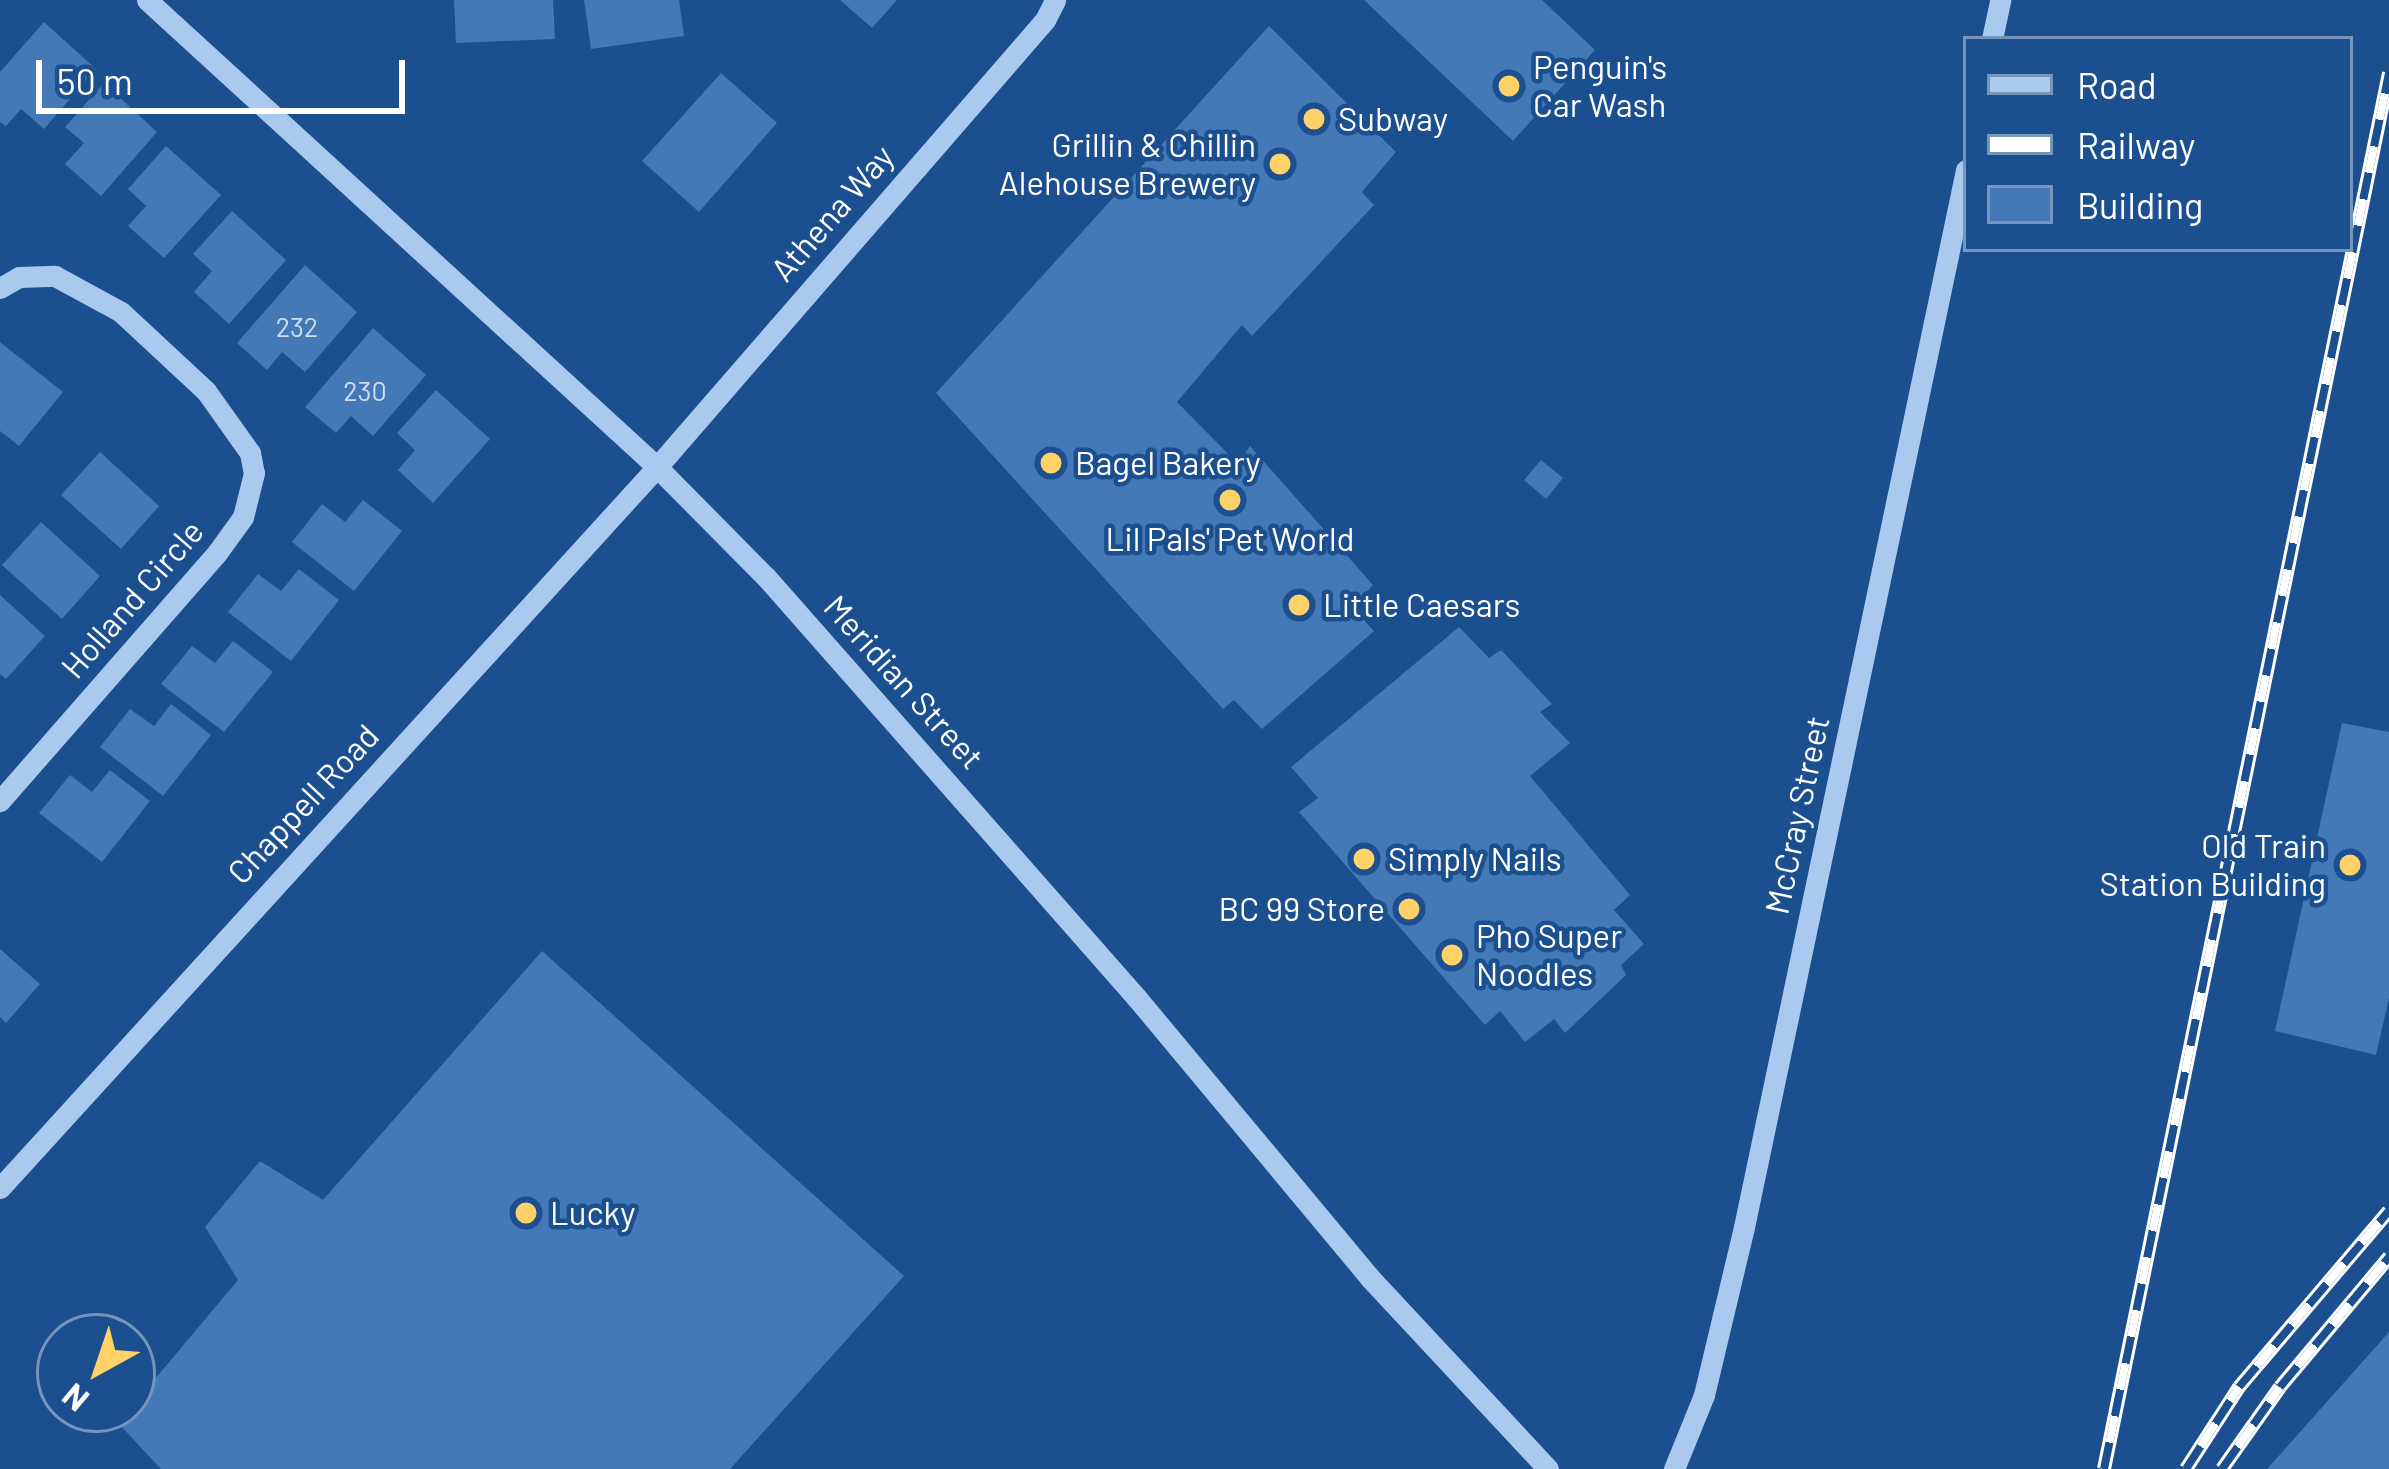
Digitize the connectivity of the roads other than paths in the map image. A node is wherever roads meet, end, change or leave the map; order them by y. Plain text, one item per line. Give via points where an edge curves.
1 (147, 0) edge
2 (1055, 0) edge
3 (2000, 0) edge
4 (1993, 36) edge
5 (1963, 184) edge
6 (0, 288) edge
7 (657, 467) junction
8 (0, 801) edge
9 (0, 1188) edge
10 (1548, 1469) edge
11 (1674, 1469) edge

1 - 7 street, Meridian Street
2 - 7 street, Athena Way
3 - 4 street
5 - 11 street, McCray Street via 1744,1227 1704,1395
6 - 8 street, Holland Circle via 19,277 55,276 121,312 206,391 250,453 254,473 243,517 217,554
7 - 9 street, Chappell Road
7 - 10 street, Meridian Street via 943,773 1370,1277

